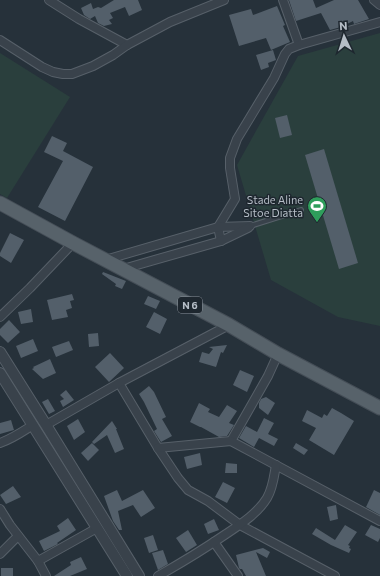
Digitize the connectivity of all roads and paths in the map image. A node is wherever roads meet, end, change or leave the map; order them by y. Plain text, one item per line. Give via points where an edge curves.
1 (49, 0) edge
2 (224, 0) edge
3 (283, 0) edge
4 (374, 0) edge
5 (380, 5) edge
6 (380, 22) edge
7 (0, 40) edge
8 (127, 45) junction
9 (299, 45) junction
10 (0, 203) edge
11 (301, 210) dead end
12 (250, 226) junction
13 (218, 227) junction
14 (221, 241) junction
15 (73, 243) junction
16 (105, 260) junction
17 (123, 269) junction
18 (0, 317) edge
19 (229, 325) junction
20 (0, 352) edge
21 (278, 354) junction
22 (0, 373) edge
23 (119, 383) junction
24 (380, 408) edge
25 (33, 424) junction
26 (46, 425) junction
27 (231, 440) junction
28 (0, 443) edge
29 (158, 448) junction
30 (276, 465) junction
31 (0, 509) edge
32 (380, 521) edge
33 (240, 525) junction
34 (97, 528) junction
35 (18, 536) junction
36 (214, 542) junction
37 (0, 554) edge
38 (38, 561) junction
39 (46, 576) edge
40 (127, 576) edge
41 (139, 576) edge
42 (158, 576) edge
43 (238, 576) edge
44 (335, 576) edge

1 - 8 street
2 - 8 street via 170,22
3 - 9 street
4 - 5 street
6 - 9 street
7 - 8 street via 42,67 63,74 72,74 93,66
9 - 13 street via 289,49 285,54 274,78 237,139 230,158 235,199
10 - 15 main road, N 6
11 - 12 lane
12 - 13 street
12 - 14 street
13 - 14 street
13 - 16 street
14 - 17 street
15 - 16 main road, N 6
15 - 18 street
16 - 17 main road, N 6
17 - 19 main road, N 6
19 - 21 main road, N 6
19 - 23 street
20 - 26 street
21 - 24 main road, N 6
21 - 27 street
22 - 25 street
23 - 26 street
23 - 29 street
25 - 28 street
25 - 34 street
26 - 41 street
27 - 29 street
27 - 30 street
29 - 33 street via 188,490 208,501
30 - 32 street
30 - 33 street via 274,480 267,498
31 - 35 street
33 - 36 street
33 - 44 street
34 - 38 street
34 - 40 street
35 - 37 street
35 - 38 street
36 - 42 street
36 - 43 street
38 - 39 street

